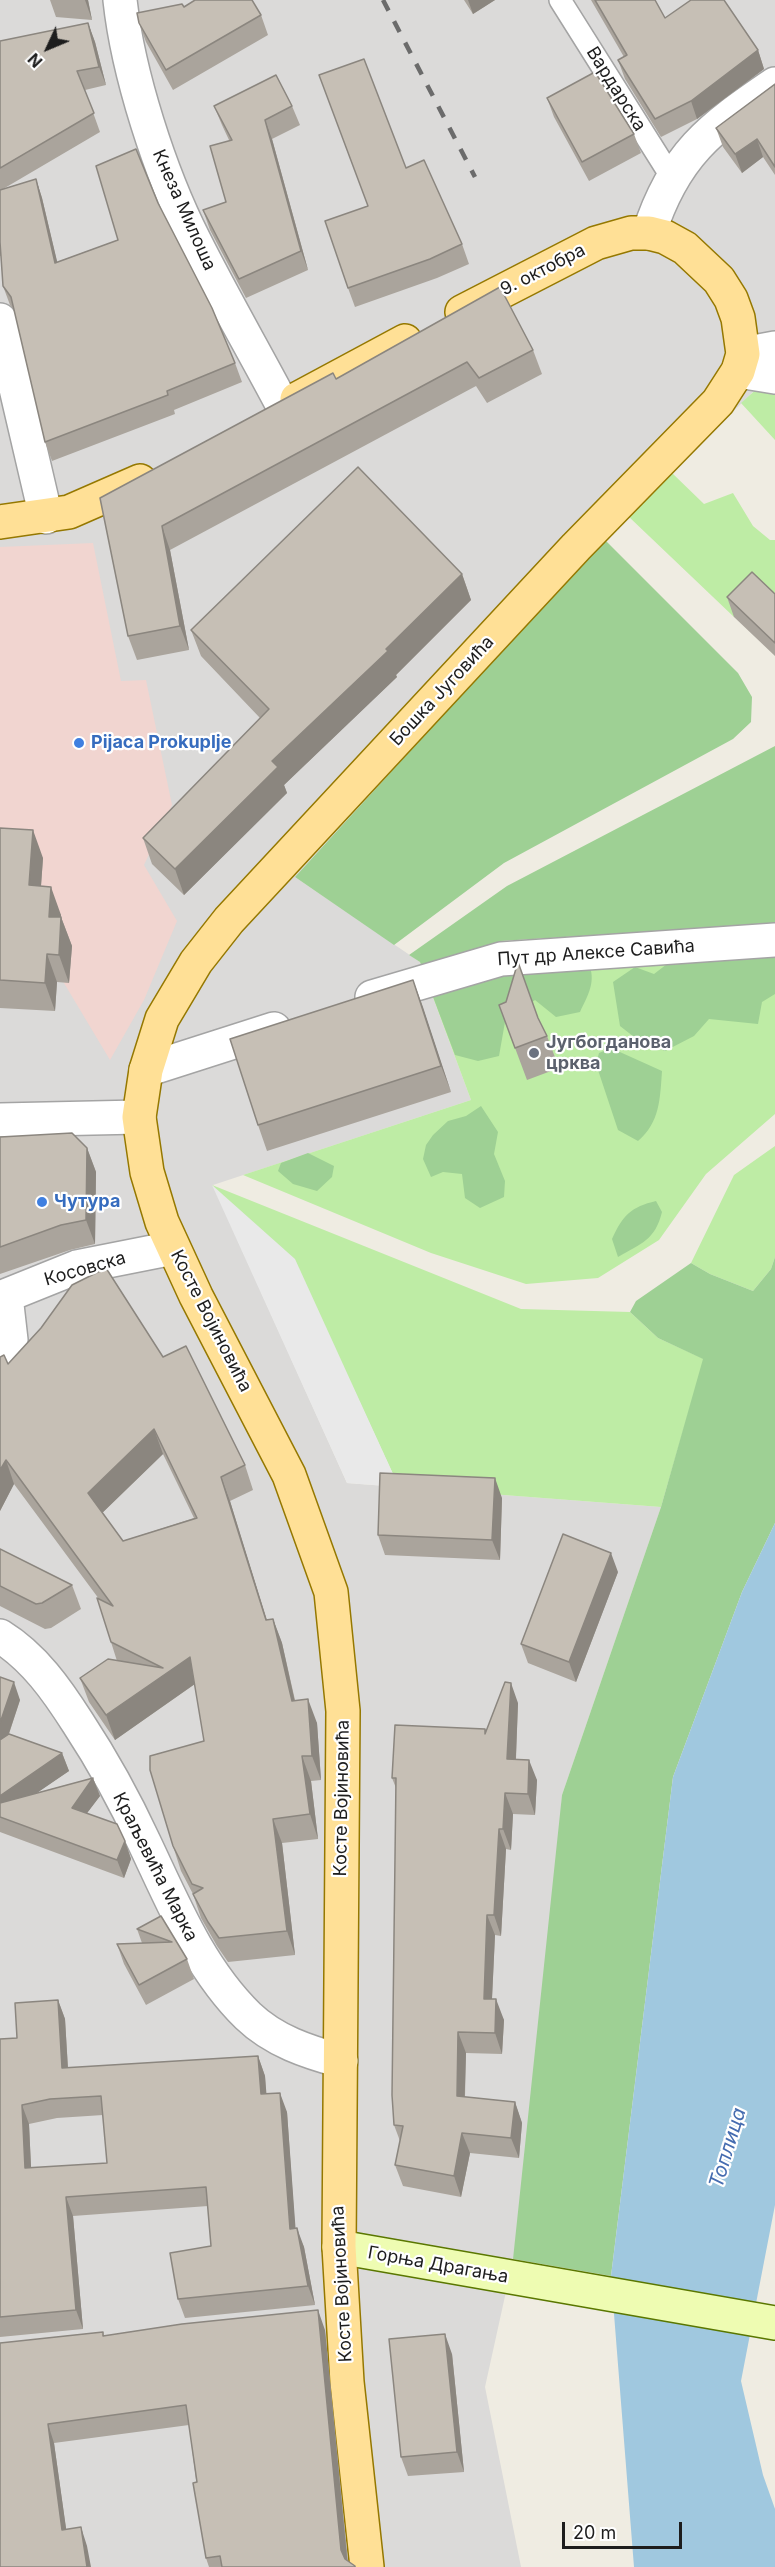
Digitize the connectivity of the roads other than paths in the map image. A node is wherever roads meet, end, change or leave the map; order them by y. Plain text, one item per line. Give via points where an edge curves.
1 (120, 0) edge
2 (560, 0) edge
3 (775, 84) edge
4 (672, 178) junction
5 (649, 233) junction
6 (0, 320) edge
7 (775, 348) edge
8 (740, 362) junction
9 (775, 377) edge
10 (283, 406) junction
11 (253, 422) edge
12 (163, 469) edge
13 (46, 517) junction
14 (0, 522) edge
15 (775, 940) edge
16 (340, 1007) edge
17 (306, 1018) edge
18 (146, 1070) junction
19 (139, 1117) junction
20 (0, 1120) edge
21 (173, 1248) junction
22 (3, 1297) edge
23 (0, 1366) edge
24 (0, 1636) edge
25 (341, 2061) junction
26 (339, 2247) junction
27 (775, 2323) edge
28 (367, 2567) edge

1 - 10 street, Кнеза Милоша via 124,36 150,130 175,195 193,239
2 - 4 lane, Вардарска
3 - 4 street via 709,130
4 - 5 street via 656,208
5 - 8 main road, 9. октобра via 685,248 719,280 738,318
5 - 10 main road, 9. октобра via 615,237 573,254
6 - 13 street
7 - 8 street
8 - 9 street
8 - 18 main road, Бошка Југовића via 718,402 576,547 229,920 196,962 162,1019
10 - 11 main road, 9. октобра
12 - 13 main road via 93,503
13 - 14 main road
15 - 16 street, Пут др Алексе Савића via 501,958
17 - 18 street
18 - 19 main road, Косте Војиновића
19 - 20 street
19 - 21 main road, Косте Војиновића via 147,1172
21 - 22 street, Косовска via 77,1268
21 - 25 main road, Косте Војиновића via 290,1475 331,1592 343,1711
22 - 23 street via 11,1340
24 - 25 street, Краљевића Марка via 32,1660 83,1731 210,1971 250,2017 279,2038 306,2052
25 - 26 main road, Косте Војиновића
26 - 27 street, Горња Драгања
26 - 28 main road, Косте Војиновића via 332,2316

